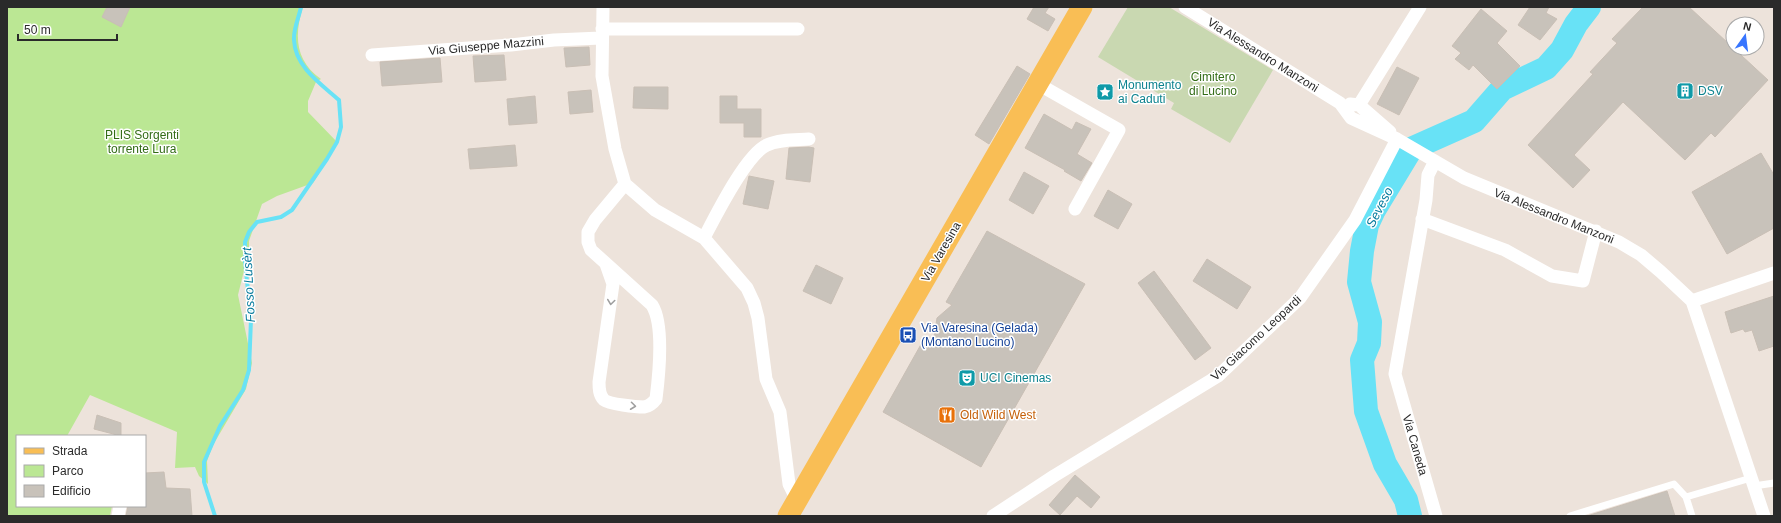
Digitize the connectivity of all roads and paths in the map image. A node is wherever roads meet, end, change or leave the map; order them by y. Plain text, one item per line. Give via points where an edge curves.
1 (603, 7) edge
2 (1082, 7) edge
3 (1185, 7) edge
4 (1420, 7) edge
5 (798, 29) dead end
6 (601, 33) junction
7 (372, 55) dead end
8 (1038, 84) junction
9 (1340, 103) junction
10 (1358, 105) junction
11 (809, 139) dead end
12 (1401, 141) junction
13 (1432, 159) junction
14 (625, 184) junction
15 (1075, 209) dead end
16 (1422, 219) junction
17 (1596, 231) junction
18 (704, 238) junction
19 (606, 264) junction
20 (1774, 273) edge
21 (1692, 301) junction
22 (1753, 482) junction
23 (1774, 483) edge
24 (799, 497) junction
25 (1686, 497) junction
26 (788, 516) edge
27 (993, 516) edge
28 (1436, 516) edge
29 (1570, 516) edge
30 (1692, 516) edge
31 (1764, 516) edge

1 - 6 street
2 - 8 main road, Via Varesina
3 - 9 street, Via Alessandro Manzoni
4 - 10 street
5 - 6 street, Via Giuseppe Mazzini
6 - 7 street, Via Giuseppe Mazzini via 511,46
6 - 14 street via 606,105
8 - 15 street via 1119,130
8 - 24 main road, Via Varesina
9 - 10 street, Via Alessandro Manzoni
9 - 12 street, Via Alessandro Manzoni via 1351,118
10 - 12 street, Via Alessandro Manzoni
11 - 18 street via 780,141 766,145 757,153 735,184
12 - 13 street, Via Alessandro Manzoni
12 - 27 street, Via Giacomo Leopardi via 1356,220 1300,298 1223,372
13 - 16 street
13 - 17 street, Via Alessandro Manzoni via 1479,186
14 - 18 street via 655,210
14 - 19 street via 588,232 591,250
16 - 17 street via 1505,250 1552,276 1583,281
16 - 28 street, Via Caneda via 1395,374
17 - 21 street, Via Alessandro Manzoni via 1641,255
18 - 24 street via 737,276 754,302 766,379 780,412 789,484
19 -> 19 street via 613,284 599,392 609,403 644,407 651,405 656,399 659,325 657,312 652,304
20 - 21 street
21 - 22 street, Via Alessandro Manzoni
22 - 23 lane
22 - 25 lane
22 - 31 street, Via Alessandro Manzoni
24 - 26 main road, Via Varesina
25 - 29 lane via 1674,484
25 - 30 lane

